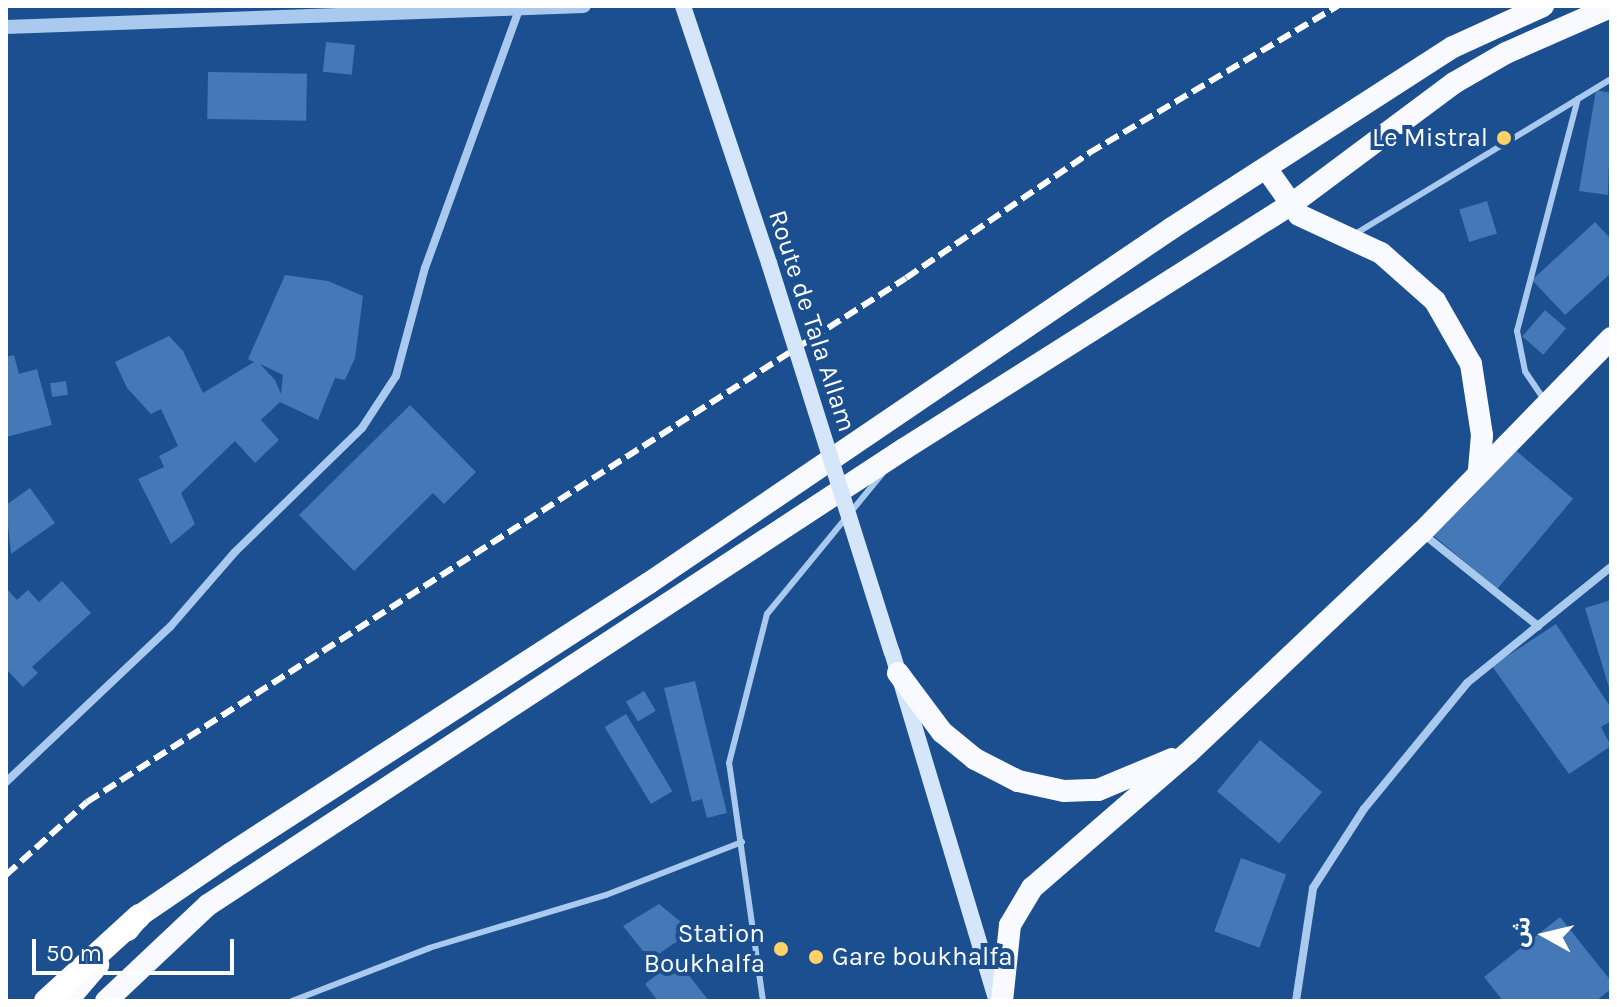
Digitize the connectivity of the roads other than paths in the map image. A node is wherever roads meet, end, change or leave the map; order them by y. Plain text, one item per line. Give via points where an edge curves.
1 (584, 6) edge
2 (683, 6) edge
3 (1543, 6) edge
4 (1611, 7) edge
5 (519, 10) junction
6 (6, 27) edge
7 (1611, 79) edge
8 (1578, 99) junction
9 (1266, 168) junction
10 (1289, 206) junction
11 (1349, 237) junction
12 (1611, 338) edge
13 (1548, 404) junction
14 (904, 449) junction
15 (1479, 471) junction
16 (1422, 532) junction
17 (1611, 567) edge
18 (1538, 626) junction
19 (895, 662) junction
20 (1188, 753) junction
21 (6, 782) edge
22 (742, 842) junction
23 (139, 916) junction
24 (46, 1001) edge
25 (67, 1001) edge
26 (106, 1001) edge
27 (292, 1001) edge
28 (763, 1001) edge
29 (999, 1001) edge
30 (1296, 1001) edge

1 - 5 street
2 - 19 main road, Route de Tala Allam, bridge
3 - 9 highway via 1453,47
4 - 10 highway via 1506,53 1454,83
5 - 6 street
5 - 21 street via 425,268 396,376 362,428 235,552 170,627
7 - 8 lane
8 - 11 lane
8 - 13 lane via 1517,331 1525,371
9 - 10 highway
9 - 23 highway via 649,583
10 - 11 highway via 1322,230
10 - 14 highway
11 - 15 highway via 1410,274 1456,331 1479,399
12 - 13 highway
13 - 15 highway
14 - 22 lane via 767,614 729,763
14 - 26 highway via 208,905
15 - 16 highway
16 - 18 street
16 - 20 highway
17 - 18 street
18 - 30 street via 1467,683 1364,809 1313,888
19 - 20 highway via 942,732 975,759 1018,781 1064,791 1098,790
19 - 29 main road, Route de Tala Allam
20 - 29 highway via 1032,888 1010,925
22 - 27 lane via 606,895 429,948
22 - 28 lane
23 - 24 highway
23 - 25 highway

